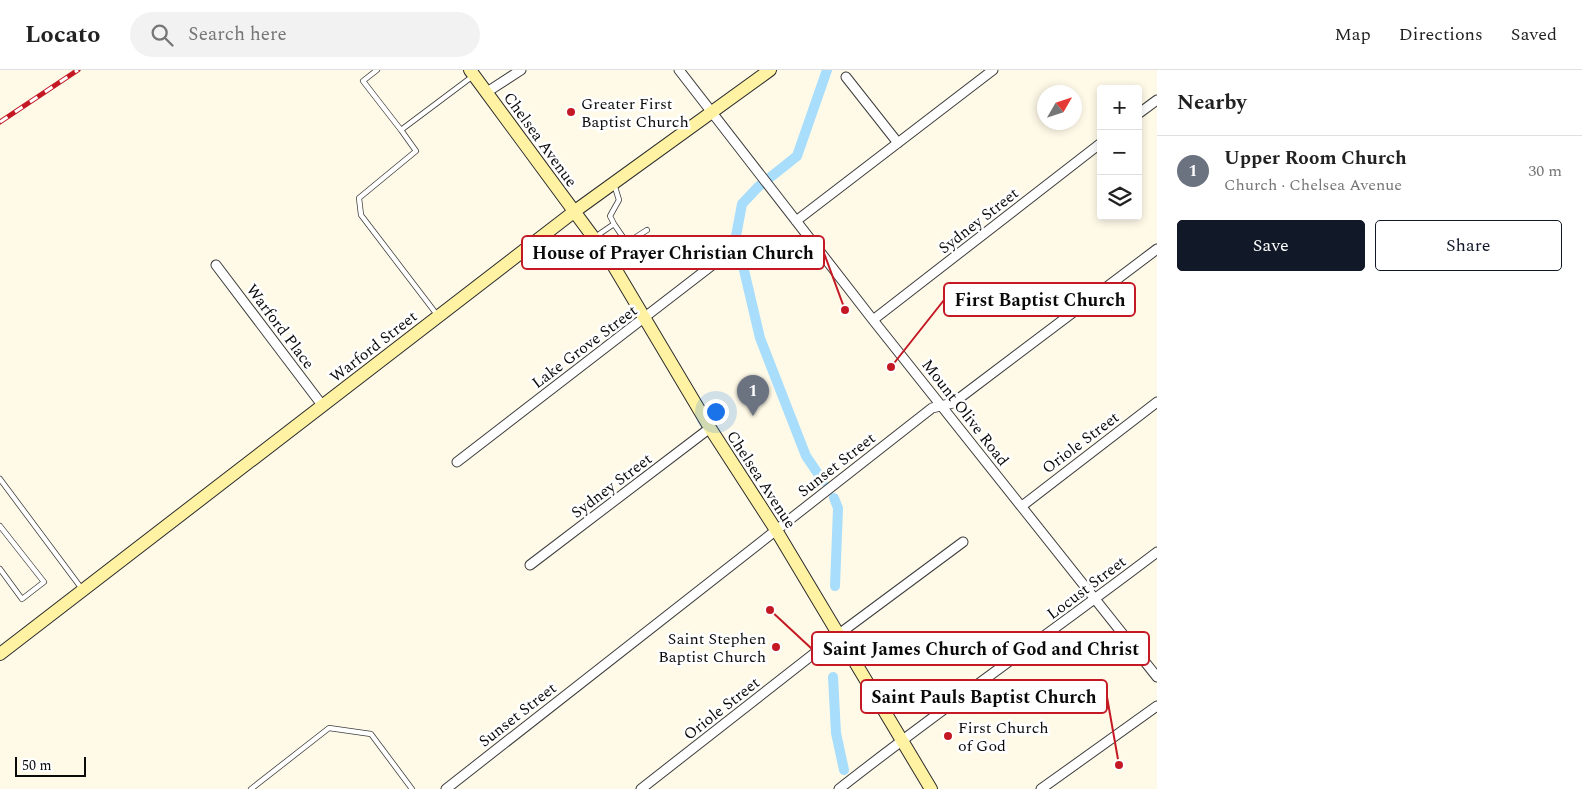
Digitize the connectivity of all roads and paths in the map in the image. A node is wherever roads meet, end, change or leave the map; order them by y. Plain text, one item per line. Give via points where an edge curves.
1 (377, 70) edge
2 (521, 70) edge
3 (679, 70) edge
4 (770, 70) edge
5 (993, 70) edge
6 (472, 73) edge
7 (846, 77) dead end
8 (487, 92) junction
9 (1157, 100) edge
10 (1142, 111) edge
11 (711, 113) junction
12 (402, 130) junction
13 (898, 143) junction
14 (1097, 146) edge
15 (614, 183) junction
16 (574, 211) junction
17 (796, 221) junction
18 (614, 224) junction
19 (647, 230) dead end
20 (594, 238) junction
21 (627, 243) junction
22 (1157, 249) edge
23 (728, 253) dead end
24 (607, 256) junction
25 (216, 266) dead end
26 (438, 316) junction
27 (644, 318) junction
28 (873, 320) junction
29 (1157, 402) edge
30 (322, 405) junction
31 (942, 406) junction
32 (710, 428) junction
33 (457, 462) dead end
34 (0, 479) edge
35 (1022, 506) junction
36 (0, 526) edge
37 (776, 530) junction
38 (962, 542) dead end
39 (1157, 552) edge
40 (530, 565) dead end
41 (0, 569) edge
42 (83, 590) junction
43 (1096, 599) junction
44 (839, 634) junction
45 (0, 654) edge
46 (1157, 677) edge
47 (1157, 706) edge
48 (902, 740) junction
49 (251, 789) edge
50 (412, 789) edge
51 (446, 789) edge
52 (641, 789) edge
53 (840, 789) edge
54 (931, 789) edge
55 (1041, 789) edge

1 - 12 lane via 363,81
2 - 8 street
3 - 11 street, Mount Olive Road
4 - 11 main road, Warford Street
5 - 13 street
6 - 8 main road, Chelsea Avenue
6 - 12 lane
7 - 13 street
8 - 16 main road, Chelsea Avenue
9 - 10 street
11 - 15 main road, Warford Street
11 - 17 street, Mount Olive Road
12 - 26 lane via 416,151 359,198 360,215
13 - 17 street
14 - 28 street, Sydney Street
15 - 16 main road, Warford Street
15 - 18 lane via 619,200 610,216
16 - 20 main road, Chelsea Avenue
16 - 26 main road, Warford Street
17 - 28 street, Mount Olive Road
18 - 20 lane
18 - 21 lane
19 - 21 lane
20 - 24 main road, Chelsea Avenue
21 - 24 lane
22 - 31 street, Sunset Street via 953,403
23 - 27 street, Lake Grove Street
24 - 27 main road, Chelsea Avenue
25 - 30 street, Warford Place
26 - 30 main road, Warford Street
27 - 32 main road, Chelsea Avenue
27 - 33 street, Lake Grove Street
28 - 31 street, Mount Olive Road
29 - 35 street, Oriole Street
30 - 42 main road, Warford Street
31 - 35 street, Mount Olive Road
31 - 37 street, Sunset Street via 932,408
32 - 37 main road, Chelsea Avenue
32 - 40 street, Sydney Street
34 - 42 lane
35 - 43 street, Mount Olive Road
36 - 41 lane via 44,582 22,599
37 - 44 main road, Chelsea Avenue
37 - 51 street, Sunset Street
38 - 44 street, Oriole Street
39 - 43 street, Locust Street
42 - 45 main road, Warford Street
43 - 46 street, Mount Olive Road
43 - 48 street, Locust Street
44 - 48 main road, Chelsea Avenue
44 - 52 street, Oriole Street
47 - 55 street
48 - 53 street, Locust Street
48 - 54 main road, Chelsea Avenue
49 - 50 lane via 329,728 372,734

